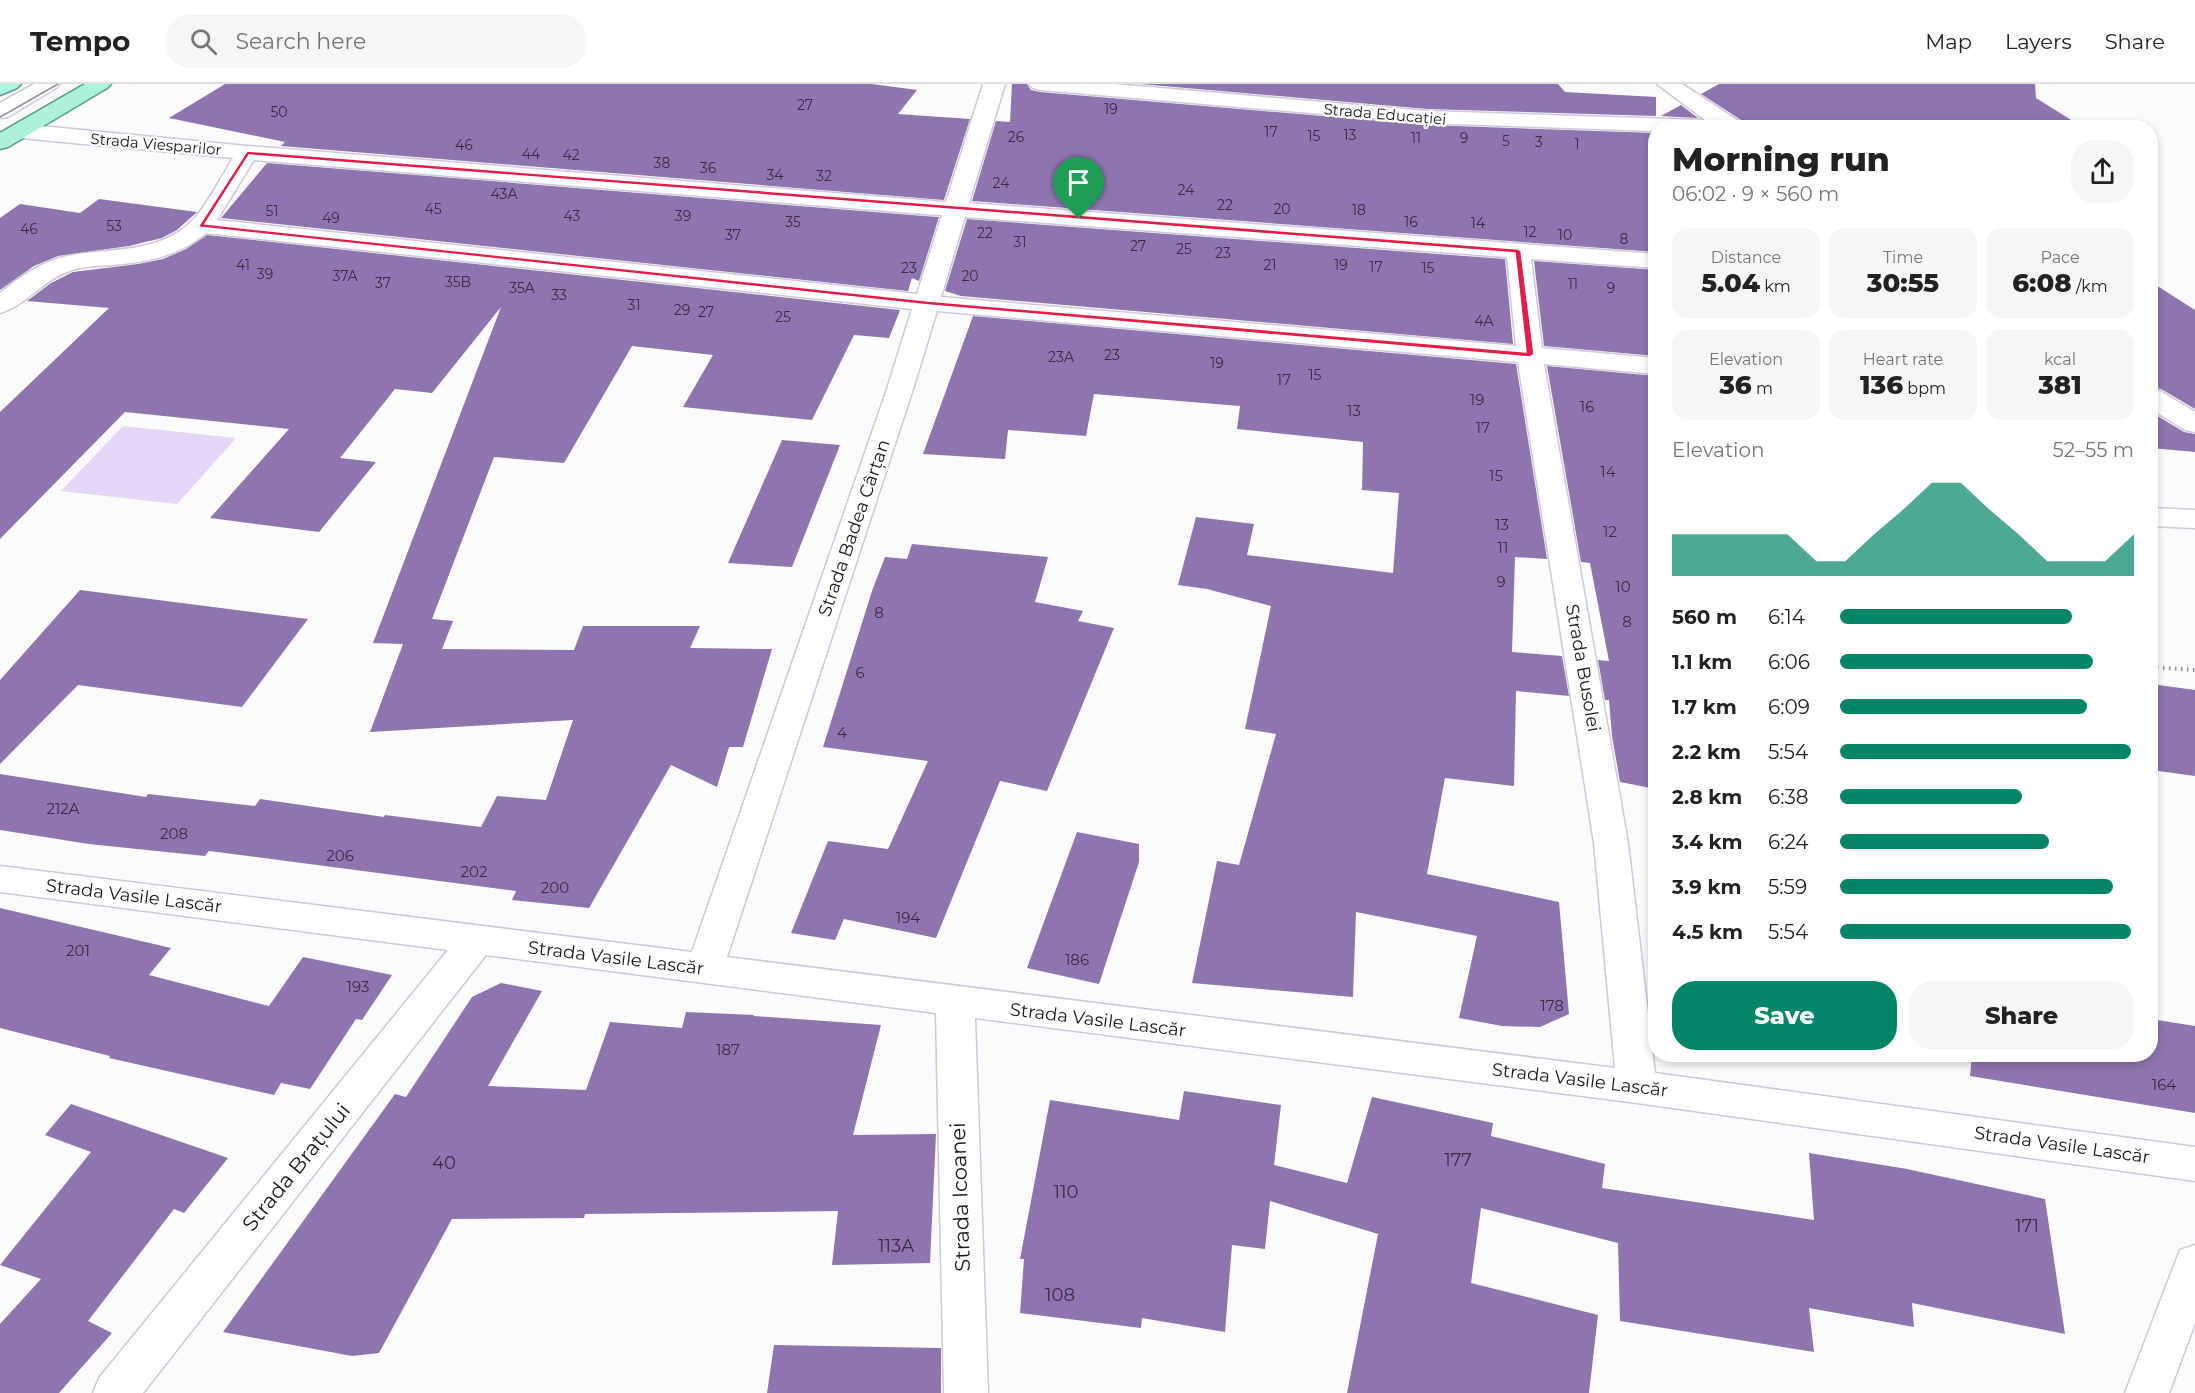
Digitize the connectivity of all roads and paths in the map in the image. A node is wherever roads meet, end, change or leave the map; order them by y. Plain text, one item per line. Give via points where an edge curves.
1 (10, 84) edge
2 (49, 84) edge
3 (100, 84) edge
4 (994, 84) edge
5 (1040, 84) edge
6 (1668, 84) edge
7 (0, 89) edge
8 (1211, 92) edge
9 (0, 112) edge
10 (1722, 120) edge
11 (1648, 125) edge
12 (20, 131) junction
13 (0, 142) edge
14 (247, 153) junction
15 (956, 210) junction
16 (201, 225) junction
17 (1518, 251) junction
18 (1648, 260) edge
19 (928, 303) junction
20 (0, 305) edge
21 (1530, 354) junction
22 (1648, 365) edge
23 (2158, 517) edge
24 (2195, 519) edge
25 (2158, 667) edge
26 (2195, 670) edge
27 (0, 879) edge
28 (477, 940) junction
29 (704, 970) junction
30 (955, 1002) junction
31 (1636, 1087) junction
32 (2195, 1164) edge
33 (2195, 1264) edge
34 (115, 1393) edge
35 (966, 1393) edge
36 (2147, 1393) edge

1 - 7 main road
2 - 9 street
3 - 12 main road
4 - 15 street, Strada Badea Cârțan
5 - 8 street, Strada Educației
6 - 10 street
8 - 11 street, Strada Educației via 1484,121
12 - 13 main road
12 - 14 street, Strada Viesparilor
14 - 15 street, Strada Viesparilor
14 - 16 street
15 - 17 street, Strada Viesparilor
15 - 19 street, Strada Badea Cârțan
16 - 19 street
16 - 20 street via 168,247 146,255 65,264
17 - 18 street, Strada Viesparilor
17 - 21 street, Strada Busolei
19 - 21 street
19 - 29 street, Strada Badea Cârțan
21 - 22 street
21 - 31 street, Strada Busolei via 1601,770
23 - 24 street
25 - 26 path
27 - 28 street, Strada Vasile Lascăr
28 - 29 street, Strada Vasile Lascăr
28 - 34 street, Strada Brațului
29 - 30 street, Strada Vasile Lascăr
30 - 31 street, Strada Vasile Lascăr
30 - 35 street, Strada Icoanei
31 - 32 street, Strada Vasile Lascăr
33 - 36 street

